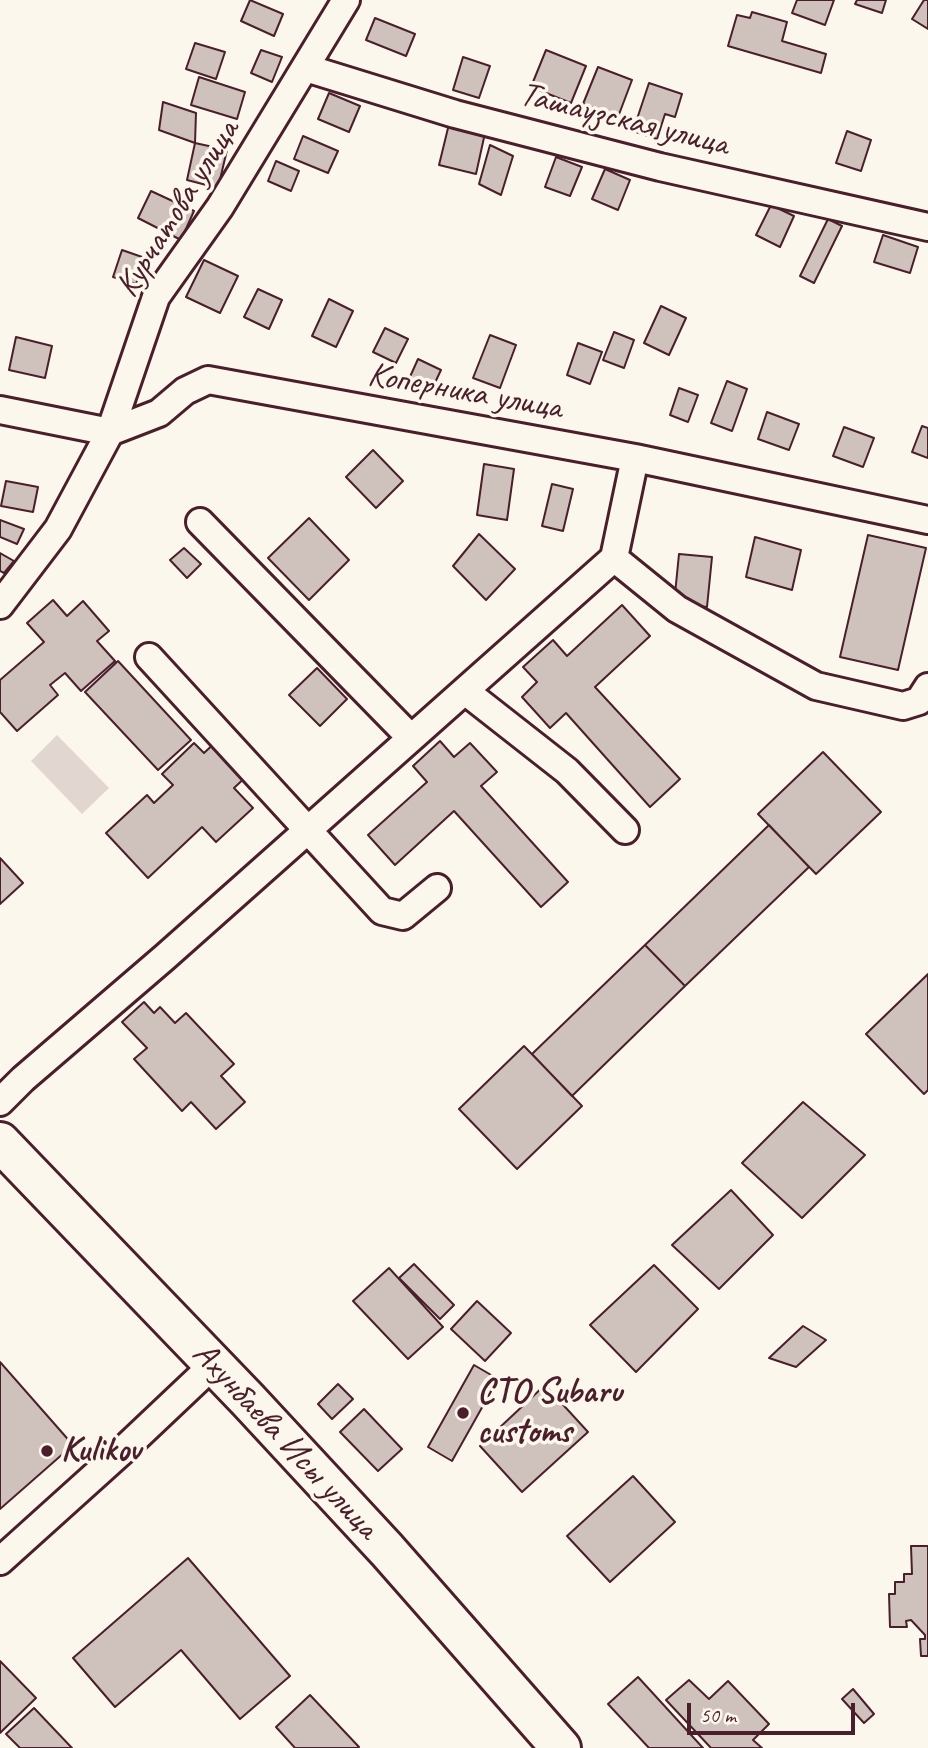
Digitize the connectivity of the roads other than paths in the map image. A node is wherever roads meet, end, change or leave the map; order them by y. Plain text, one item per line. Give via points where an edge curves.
1 (346, 0) edge
2 (306, 68) junction
3 (928, 227) edge
4 (0, 410) edge
5 (110, 432) junction
6 (635, 458) junction
7 (928, 520) edge
8 (200, 522) dead end
9 (614, 558) junction
10 (0, 606) edge
11 (149, 657) dead end
12 (928, 687) edge
13 (465, 691) junction
14 (411, 738) junction
15 (308, 830) junction
16 (625, 830) dead end
17 (437, 888) dead end
18 (0, 1102) edge
19 (0, 1142) edge
20 (213, 1365) junction
21 (0, 1561) edge
22 (561, 1748) edge

1 - 2 street, Курчатова улица
2 - 3 street, Ташаузская улица via 456,114 660,167
2 - 5 street, Курчатова улица via 156,298
4 - 5 street
5 - 6 street, Коперника улица via 159,413 185,391 208,380
5 - 10 street, Курчатова улица via 58,529
6 - 7 street, Коперника улица
6 - 9 street
8 - 14 street
9 - 12 street via 677,609 816,686 903,706 919,701
9 - 13 street
11 - 15 street
13 - 14 street
13 - 16 street via 567,771
14 - 15 street
15 - 17 street via 382,911 403,916
15 - 18 street
19 - 20 main road, Ахунбаева Исы улица
20 - 21 street
20 - 22 main road, Ахунбаева Исы улица via 396,1560

